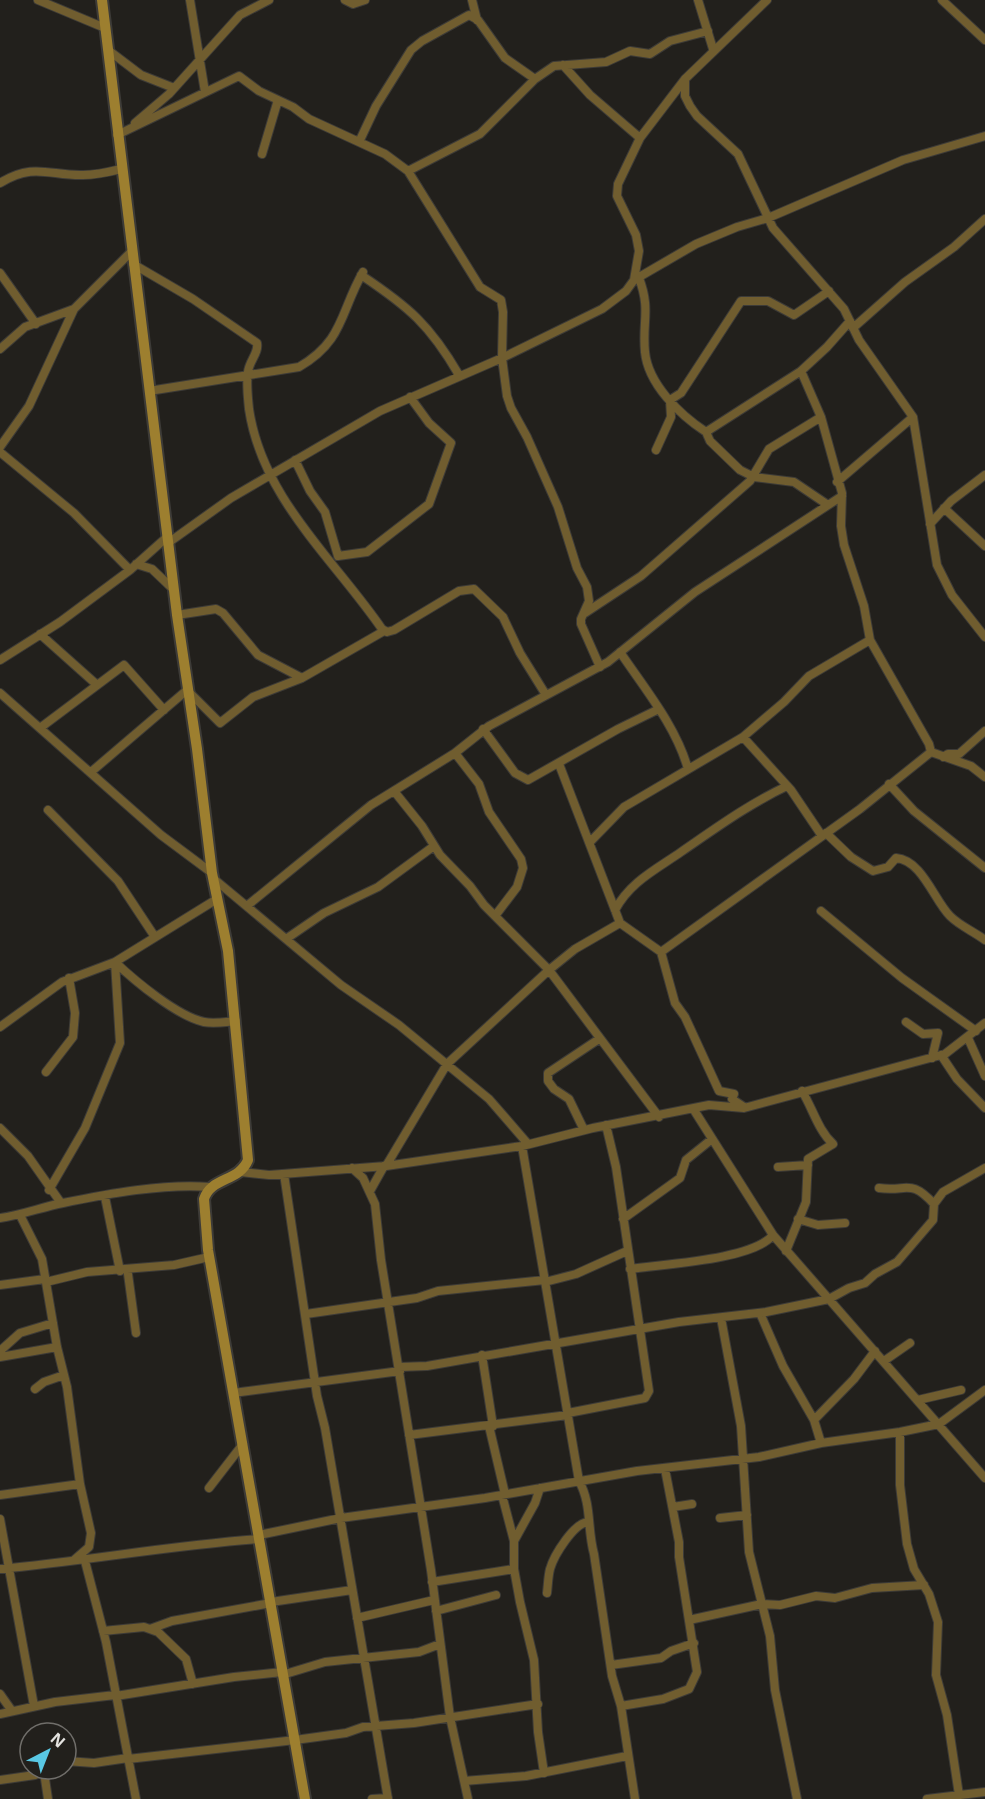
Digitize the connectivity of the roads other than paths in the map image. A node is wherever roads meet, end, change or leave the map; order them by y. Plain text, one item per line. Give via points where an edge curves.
1 (38, 0) edge
2 (102, 0) edge
3 (190, 0) edge
4 (269, 0) edge
5 (345, 0) edge
6 (364, 0) edge
7 (472, 0) edge
8 (698, 0) edge
9 (766, 0) edge
10 (942, 0) edge
11 (477, 20) junction
12 (105, 28) junction
13 (708, 31) junction
14 (985, 40) edge
15 (713, 49) junction
16 (108, 50) junction
17 (199, 60) junction
18 (563, 65) junction
19 (535, 79) junction
20 (685, 79) junction
21 (174, 88) junction
22 (205, 92) junction
23 (278, 100) junction
24 (133, 126) junction
25 (117, 135) junction
26 (985, 136) edge
27 (640, 138) junction
28 (360, 140) junction
29 (262, 154) dead end
30 (121, 169) junction
31 (408, 171) junction
32 (0, 183) edge
33 (768, 218) junction
34 (985, 219) edge
35 (131, 252) junction
36 (133, 264) junction
37 (0, 273) edge
38 (637, 279) junction
39 (829, 291) junction
40 (74, 309) junction
41 (36, 324) junction
42 (851, 325) junction
43 (0, 349) edge
44 (502, 358) junction
45 (801, 371) junction
46 (459, 375) junction
47 (248, 378) junction
48 (149, 391) junction
49 (410, 397) junction
50 (670, 400) junction
51 (821, 417) junction
52 (913, 417) junction
53 (706, 432) junction
54 (2, 443) edge
55 (656, 450) dead end
56 (0, 452) edge
57 (295, 460) junction
58 (270, 475) junction
59 (985, 475) edge
60 (754, 477) junction
61 (837, 482) junction
62 (842, 496) junction
63 (828, 505) junction
64 (944, 508) junction
65 (930, 524) junction
66 (167, 540) junction
67 (985, 546) edge
68 (133, 567) junction
69 (174, 590) junction
70 (584, 614) junction
71 (177, 615) junction
72 (384, 631) junction
73 (40, 634) junction
74 (985, 637) edge
75 (870, 640) junction
76 (620, 652) junction
77 (0, 660) edge
78 (600, 667) junction
79 (302, 678) junction
80 (96, 684) junction
81 (187, 690) junction
82 (0, 693) edge
83 (546, 696) junction
84 (659, 709) junction
85 (164, 710) junction
86 (39, 728) junction
87 (483, 729) junction
88 (985, 731) edge
89 (743, 736) junction
90 (931, 752) junction
91 (454, 753) junction
92 (943, 757) junction
93 (559, 764) junction
94 (688, 769) junction
95 (91, 772) junction
96 (985, 777) edge
97 (889, 784) junction
98 (787, 786) junction
99 (394, 791) junction
100 (48, 810) dead end
101 (824, 834) junction
102 (590, 842) junction
103 (434, 846) junction
104 (985, 868) edge
105 (212, 876) junction
106 (217, 899) junction
107 (248, 905) junction
108 (615, 910) junction
109 (821, 911) dead end
110 (495, 916) junction
111 (620, 922) junction
112 (155, 937) junction
113 (286, 939) junction
114 (985, 940) edge
115 (661, 952) junction
116 (115, 962) junction
117 (549, 970) junction
118 (69, 978) junction
119 (236, 1021) junction
120 (906, 1022) dead end
121 (985, 1023) edge
122 (0, 1027) edge
123 (976, 1031) junction
124 (968, 1038) junction
125 (599, 1039) junction
126 (941, 1055) junction
127 (932, 1058) junction
128 (447, 1064) junction
129 (46, 1072) dead end
130 (985, 1076) edge
131 (802, 1091) junction
132 (744, 1108) junction
133 (985, 1108) edge
134 (694, 1110) junction
135 (659, 1117) junction
136 (606, 1125) junction
137 (0, 1128) edge
138 (585, 1130) junction
139 (712, 1139) junction
140 (525, 1145) junction
141 (808, 1165) junction
142 (385, 1166) junction
143 (778, 1167) dead end
144 (352, 1168) junction
145 (985, 1168) edge
146 (241, 1172) junction
147 (284, 1174) junction
148 (210, 1187) junction
149 (879, 1188) dead end
150 (49, 1190) junction
151 (370, 1191) junction
152 (105, 1197) junction
153 (61, 1203) junction
154 (934, 1204) junction
155 (20, 1215) junction
156 (0, 1218) edge
157 (623, 1219) junction
158 (798, 1219) junction
159 (844, 1223) dead end
160 (773, 1235) junction
161 (627, 1251) junction
162 (786, 1251) junction
163 (209, 1257) junction
164 (630, 1269) junction
165 (124, 1272) junction
166 (45, 1280) junction
167 (545, 1281) junction
168 (0, 1285) edge
169 (829, 1299) junction
170 (388, 1301) junction
171 (760, 1313) junction
172 (306, 1314) junction
173 (721, 1318) junction
174 (52, 1323) junction
175 (640, 1330) junction
176 (136, 1333) dead end
177 (910, 1343) dead end
178 (556, 1344) junction
179 (57, 1347) junction
180 (0, 1351) edge
181 (875, 1351) junction
182 (482, 1355) junction
183 (0, 1357) edge
184 (884, 1361) junction
185 (399, 1369) junction
186 (64, 1376) junction
187 (315, 1382) junction
188 (35, 1389) dead end
189 (961, 1390) dead end
190 (985, 1390) edge
191 (233, 1393) junction
192 (918, 1400) junction
193 (568, 1414) junction
194 (814, 1420) junction
195 (939, 1424) junction
196 (491, 1426) junction
197 (900, 1432) junction
198 (409, 1435) junction
199 (820, 1443) junction
200 (243, 1444) junction
201 (741, 1459) junction
202 (665, 1469) junction
203 (985, 1478) edge
204 (579, 1481) junction
205 (80, 1484) junction
206 (209, 1488) dead end
207 (540, 1488) junction
208 (503, 1495) junction
209 (0, 1496) edge
210 (692, 1504) dead end
211 (419, 1506) junction
212 (673, 1507) junction
213 (747, 1515) junction
214 (341, 1518) junction
215 (720, 1518) dead end
216 (0, 1519) edge
217 (588, 1522) junction
218 (259, 1537) junction
219 (514, 1541) junction
220 (74, 1560) junction
221 (85, 1561) junction
222 (4, 1569) edge
223 (514, 1569) junction
224 (432, 1582) junction
225 (924, 1585) junction
226 (352, 1590) junction
227 (547, 1593) dead end
228 (496, 1595) dead end
229 (434, 1600) junction
230 (271, 1602) junction
231 (762, 1604) junction
232 (436, 1611) junction
233 (357, 1618) junction
234 (689, 1620) junction
235 (150, 1629) junction
236 (103, 1631) junction
237 (694, 1643) junction
238 (440, 1644) junction
239 (364, 1659) junction
240 (611, 1665) junction
241 (282, 1674) junction
242 (193, 1684) junction
243 (0, 1694) edge
244 (116, 1695) junction
245 (538, 1704) junction
246 (34, 1706) junction
247 (621, 1706) junction
248 (12, 1711) junction
249 (0, 1714) edge
250 (450, 1717) junction
251 (375, 1727) junction
252 (295, 1740) junction
253 (627, 1756) junction
254 (128, 1759) junction
255 (78, 1761) edge
256 (544, 1773) junction
257 (18, 1776) edge
258 (0, 1780) edge
259 (47, 1781) edge
260 (464, 1781) junction
261 (985, 1792) edge
262 (961, 1796) edge
263 (388, 1798) edge
264 (48, 1799) edge
265 (136, 1799) edge
266 (305, 1799) edge
267 (372, 1799) edge
268 (468, 1799) edge
269 (635, 1799) edge
270 (797, 1799) edge
271 (927, 1799) edge

1 - 12 street
2 - 12 street
3 - 17 street
4 - 17 street via 240,15
5 - 6 street via 353,4
7 - 11 street
8 - 13 street
9 - 15 street
10 - 14 street
11 - 19 street via 505,58
11 - 28 street via 471,15 463,18 411,50
12 - 16 street
13 - 15 street
13 - 18 street via 670,41 650,54 630,51 606,62
15 - 20 street
16 - 21 street via 141,75
16 - 25 street
17 - 21 street
17 - 22 street
18 - 19 street via 554,66
18 - 27 street via 590,95
19 - 31 street via 480,134
20 - 27 street
20 - 33 street via 685,96 690,106 738,154
21 - 24 street
22 - 23 street via 238,76
22 - 24 street
23 - 28 street via 323,126
23 - 29 street
24 - 25 street
25 - 30 street
26 - 33 street via 903,160
27 - 38 street via 618,184 617,196 636,235
28 - 31 street
30 - 32 street via 85,175 42,170 15,175
30 - 35 street
31 - 44 street via 480,287 501,300
33 - 38 street via 696,244
33 - 39 street
34 - 42 street
35 - 36 street
35 - 40 street
36 - 47 street via 257,343
36 - 48 street
37 - 41 street
38 - 44 street via 602,309
38 - 50 street via 647,299 645,352 649,369
39 - 42 street
39 - 50 street via 794,315 768,302 741,301 681,393
40 - 41 street
40 - 54 street via 34,397
41 - 43 street via 16,332
42 - 45 street
42 - 52 street
44 - 46 street
44 - 70 street via 511,408 558,507 587,587 589,601
45 - 51 street
45 - 53 street
46 - 47 street via 439,340 410,309 362,273 336,334 311,361 299,368
46 - 49 street
47 - 48 street
47 - 58 street via 254,431
48 - 66 street
49 - 57 street
49 - 57 street via 429,423 451,443 429,504 367,552 338,556 325,512
50 - 53 street
50 - 55 street via 670,417
51 - 60 street via 769,449
51 - 61 street
52 - 61 street
52 - 65 street
53 - 60 street via 710,441 740,470
56 - 68 street via 66,505
57 - 58 street
58 - 66 street
58 - 72 street via 316,548 342,575
59 - 64 street
60 - 63 street via 794,482
60 - 70 street via 641,576
61 - 62 street
62 - 63 street
62 - 75 street via 844,545 864,606
63 - 76 street via 695,592
64 - 65 street
64 - 67 street
65 - 74 street via 943,580
66 - 68 street
66 - 69 street
68 - 69 street via 152,568
68 - 73 street
69 - 71 street
70 - 78 street via 581,624
71 - 79 street via 216,609 258,655
71 - 81 street
72 - 79 street
72 - 83 street via 408,623 459,591 474,589 503,617
73 - 77 street
73 - 80 street
75 - 89 street via 808,676
75 - 90 street
76 - 78 street
76 - 84 street
78 - 83 street
79 - 81 street via 253,697 220,723
80 - 85 street via 124,665
80 - 86 street
81 - 85 street
81 - 105 street
82 - 86 street
83 - 87 street
84 - 93 street
84 - 94 street
85 - 95 street
86 - 95 street
87 - 91 street
87 - 93 street via 523,780
88 - 92 street via 959,754
89 - 94 street
89 - 98 street
90 - 92 street
90 - 97 street
91 - 99 street
91 - 110 street via 479,784 489,812 521,859 523,868 517,887
92 - 96 street via 971,766
93 - 102 street
94 - 102 street via 624,807
95 - 105 street
97 - 101 street
97 - 104 street via 914,812
98 - 101 street
98 - 108 street via 725,820 641,878 624,893
99 - 103 street
99 - 107 street via 370,805
100 - 112 street via 118,882
101 - 114 street via 873,871 888,867 896,858 902,859 924,879 948,914
101 - 115 street
102 - 108 street
103 - 110 street
103 - 113 street via 378,887 324,913
105 - 106 street
105 - 107 street
106 - 112 street
106 - 119 street
107 - 113 street
108 - 111 street
109 - 123 street via 902,978
110 - 117 street
111 - 115 street
111 - 117 street
112 - 116 street
113 - 128 street
115 - 132 street via 675,1003 719,1090 734,1094 732,1099
116 - 118 street
116 - 119 street via 156,994 199,1020
116 - 150 street via 120,1043 85,1128
117 - 125 street
117 - 128 street
118 - 122 street
118 - 129 street via 75,1013 73,1037
119 - 146 street via 248,1160
120 - 127 street via 922,1034 938,1034
121 - 123 street
123 - 124 street
124 - 126 street
124 - 130 street
125 - 135 street
125 - 138 street via 548,1073 548,1080 569,1099
126 - 127 street
126 - 133 street via 957,1079
127 - 131 street
128 - 140 street via 489,1099
128 - 142 street
131 - 132 street
131 - 141 street via 822,1134 833,1144 808,1159
132 - 134 street via 708,1105
134 - 135 street
134 - 139 street
135 - 136 street
136 - 138 street
136 - 157 street
137 - 150 street via 28,1156
138 - 140 street
139 - 157 street via 687,1160 680,1178
139 - 160 street
140 - 142 street
140 - 167 street
141 - 143 street
141 - 158 street via 806,1202
142 - 144 street
142 - 151 street
144 - 147 street
144 - 151 street
145 - 154 street via 943,1192
146 - 147 street
146 - 148 street
147 - 172 street
148 - 152 street via 146,1190
148 - 163 street via 204,1199
149 - 154 street via 915,1188
150 - 153 street
151 - 170 street
152 - 153 street
152 - 165 street
153 - 155 street
154 - 169 street via 933,1220 897,1262 865,1283
155 - 156 street
155 - 166 street via 42,1259
157 - 161 street
158 - 159 street via 818,1225
158 - 162 street
160 - 162 street
160 - 164 street via 767,1243 746,1252
161 - 164 street
161 - 167 street via 576,1274
162 - 169 street
163 - 165 street
163 - 191 street
164 - 175 street
165 - 166 street via 87,1272
165 - 176 street
166 - 168 street
166 - 174 street
167 - 170 street via 438,1291
167 - 178 street
169 - 171 street
169 - 181 street
170 - 172 street
170 - 185 street
171 - 173 street
171 - 194 street via 783,1366
172 - 187 street
173 - 175 street
173 - 201 street via 741,1425
174 - 179 street
174 - 180 street via 20,1333
175 - 178 street
175 - 193 street via 648,1396
177 - 184 street
178 - 182 street
178 - 193 street
179 - 183 street
179 - 186 street
181 - 184 street
181 - 194 street via 854,1380
182 - 185 street
182 - 196 street
184 - 192 street
185 - 187 street
185 - 198 street
186 - 188 street
186 - 205 street
187 - 191 street
187 - 214 street
189 - 192 street
190 - 195 street
191 - 200 street
192 - 195 street
193 - 196 street
193 - 204 street
194 - 199 street
195 - 197 street
195 - 203 street
196 - 198 street
196 - 208 street
197 - 199 street
197 - 225 street via 900,1485 907,1544 914,1569
198 - 211 street
199 - 201 street
200 - 206 street
200 - 218 street
201 - 202 street
201 - 213 street
202 - 204 street
202 - 212 street
204 - 207 street
204 - 217 street via 588,1503
205 - 209 street
205 - 220 street via 91,1541 85,1553
207 - 208 street
207 - 219 street
208 - 211 street
208 - 219 street
210 - 212 street
211 - 214 street
211 - 224 street
212 - 234 street
213 - 215 street
213 - 231 street via 748,1552
214 - 218 street
214 - 226 street
216 - 222 street
217 - 227 street via 571,1531 550,1567
217 - 240 street
218 - 221 street
218 - 230 street
219 - 223 street
220 - 221 street
220 - 222 street
221 - 236 street
222 - 246 street
223 - 224 street
223 - 245 street via 534,1660
224 - 229 street
225 - 231 street via 872,1588 835,1598 816,1596 780,1605
225 - 262 street via 938,1622 936,1675
226 - 230 street
226 - 233 street
228 - 232 street
229 - 232 street
229 - 233 street
230 - 235 street via 172,1621
230 - 241 street
231 - 234 street
231 - 270 street via 770,1636 781,1727
232 - 238 street
233 - 239 street
234 - 237 street
235 - 236 street
235 - 242 street via 186,1659
236 - 244 street
237 - 240 street via 661,1658
237 - 247 street via 697,1672 689,1689 663,1699
238 - 239 street via 418,1652
238 - 250 street
239 - 241 street via 325,1662
239 - 251 street
240 - 247 street
241 - 242 street
241 - 252 street
242 - 244 street
243 - 248 street
244 - 246 street
244 - 254 street
245 - 250 street
245 - 256 street
246 - 248 street
247 - 253 street
248 - 249 street
250 - 251 street
250 - 260 street
251 - 252 street
251 - 263 street
252 - 254 street
252 - 266 street
253 - 256 street
253 - 269 street
254 - 255 street
254 - 265 street
256 - 260 street
257 - 258 street
259 - 264 street
260 - 268 street
261 - 262 street
262 - 271 street
263 - 267 street

